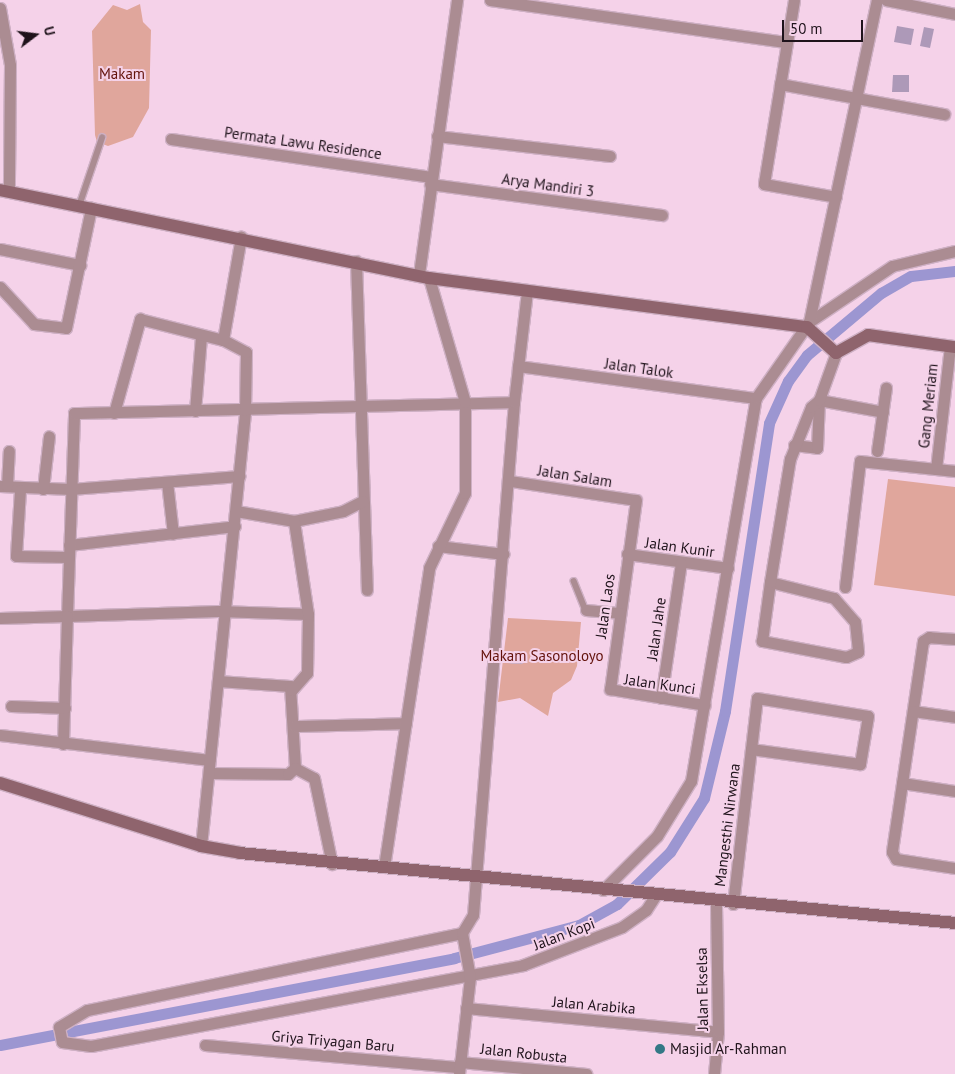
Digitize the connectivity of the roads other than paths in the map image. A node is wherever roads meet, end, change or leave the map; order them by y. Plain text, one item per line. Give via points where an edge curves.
1 (457, 0) edge
2 (490, 0) edge
3 (794, 0) edge
4 (877, 0) edge
5 (886, 0) edge
6 (0, 8) edge
7 (955, 14) edge
8 (2, 23) edge
9 (785, 42) junction
10 (780, 84) junction
11 (858, 98) junction
12 (944, 114) dead end
13 (437, 136) junction
14 (102, 138) dead end
15 (171, 139) dead end
16 (610, 156) dead end
17 (431, 181) junction
18 (5, 190) edge
19 (836, 198) junction
20 (85, 207) junction
21 (662, 215) dead end
22 (241, 237) junction
23 (0, 248) edge
24 (955, 252) edge
25 (356, 261) junction
26 (80, 265) junction
27 (424, 276) junction
28 (0, 287) edge
29 (527, 291) junction
30 (809, 326) junction
31 (201, 336) junction
32 (223, 340) junction
33 (952, 347) edge
34 (834, 351) junction
35 (518, 366) junction
36 (886, 388) dead end
37 (756, 398) junction
38 (819, 400) junction
39 (465, 402) junction
40 (514, 402) junction
41 (359, 405) junction
42 (245, 410) junction
43 (195, 411) junction
44 (883, 412) junction
45 (114, 413) junction
46 (49, 436) dead end
47 (794, 445) junction
48 (9, 451) dead end
49 (877, 451) dead end
50 (936, 469) junction
51 (955, 471) edge
52 (240, 476) junction
53 (510, 481) junction
54 (168, 482) junction
55 (3, 486) edge
56 (43, 489) junction
57 (71, 489) junction
58 (20, 490) junction
59 (636, 500) joint
60 (363, 501) junction
61 (236, 511) junction
62 (294, 521) junction
63 (235, 526) junction
64 (173, 534) junction
65 (438, 546) junction
66 (68, 551) junction
67 (504, 554) junction
68 (627, 554) junction
69 (681, 563) junction
70 (728, 568) junction
71 (574, 580) dead end
72 (770, 582) junction
73 (845, 587) dead end
74 (366, 590) dead end
75 (586, 610) joint
76 (619, 613) junction
77 (226, 614) junction
78 (308, 614) junction
79 (67, 616) junction
80 (0, 618) edge
81 (955, 639) edge
82 (496, 658) junction
83 (520, 660) dead end
84 (218, 681) junction
85 (292, 690) junction
86 (612, 691) joint
87 (661, 698) junction
88 (705, 705) junction
89 (10, 706) dead end
90 (65, 708) junction
91 (913, 711) junction
92 (955, 717) edge
93 (406, 723) junction
94 (294, 726) junction
95 (0, 735) edge
96 (64, 744) junction
97 (751, 749) junction
98 (210, 760) junction
99 (296, 768) junction
100 (209, 773) junction
101 (0, 783) edge
102 (902, 783) junction
103 (955, 791) edge
104 (201, 846) junction
105 (332, 864) junction
106 (384, 867) junction
107 (955, 868) edge
108 (477, 878) junction
109 (607, 890) junction
110 (654, 896) junction
111 (716, 902) junction
112 (733, 904) junction
113 (955, 923) edge
114 (462, 936) junction
115 (470, 974) junction
116 (466, 1008) junction
117 (718, 1032) junction
118 (205, 1045) dead end
119 (459, 1067) edge
120 (586, 1074) edge
121 (714, 1074) edge

1 - 13 street
2 - 9 street
3 - 9 street
4 - 11 street
5 - 7 street
6 - 8 street
8 - 18 street via 10,65
9 - 10 street
10 - 11 street
10 - 19 street via 764,184
11 - 12 street
11 - 19 street
13 - 16 street
13 - 17 street
14 - 20 lane
15 - 17 street, Permata Lawu Residence
17 - 21 street, Arya Mandiri 3
17 - 27 street
18 - 20 main road
19 - 30 street
20 - 22 main road
20 - 26 street
22 - 25 main road
22 - 32 street
23 - 26 street
24 - 30 street via 892,266
25 - 27 main road
25 - 41 street
26 - 28 street via 69,324 63,330 34,324
27 - 29 main road
27 - 39 street
29 - 30 main road
29 - 35 street
30 - 34 main road
30 - 37 street
31 - 32 street
31 - 43 street
31 - 45 street via 140,319
32 - 42 street via 246,352
33 - 34 main road via 868,334
33 - 50 street, Gang Meriam
34 - 38 street
35 - 37 street, Jalan Talok
35 - 40 street
36 - 44 street
37 - 70 street
38 - 44 street
38 - 47 street
38 - 47 street via 817,448
39 - 40 street
39 - 41 street
39 - 65 street via 465,493
40 - 53 street
41 - 42 street
41 - 60 street
42 - 43 street
42 - 52 street
43 - 45 street
44 - 49 street
45 - 57 street via 74,413
46 - 56 street
47 - 72 street
48 - 55 street
50 - 51 street
50 - 73 street via 860,461
52 - 54 street
52 - 61 street
53 - 59 street, Jalan Salam
53 - 67 street
54 - 57 street
54 - 64 street
55 - 58 street
56 - 57 street
56 - 58 street
57 - 66 street
58 - 66 street via 16,556
59 - 68 street, Jalan Laos
60 - 62 street via 343,511
60 - 74 street
61 - 62 street
61 - 63 street
62 - 78 street
63 - 64 street
63 - 77 street
64 - 66 street
65 - 67 street
65 - 93 street via 426,581
66 - 79 street
67 - 82 street
68 - 69 street, Jalan Kunir
68 - 76 street, Jalan Laos
69 - 70 street, Jalan Kunir
69 - 87 street, Jalan Jahe
70 - 88 street
71 - 75 lane
72 - 72 street via 764,644 846,657 858,652 857,626 834,598
75 - 76 street
76 - 86 street, Jalan Laos
77 - 78 street
77 - 79 street
77 - 84 street
78 - 85 street via 307,673
79 - 80 street
79 - 90 street
81 - 91 street via 924,639
82 - 83 lane
82 - 108 street
84 - 85 street via 285,684
84 - 98 street
85 - 94 street
86 - 87 street, Jalan Kunci
87 - 88 street, Jalan Kunci
88 - 109 street via 691,781 678,807 658,836
89 - 90 street
90 - 96 street
91 - 92 street
91 - 102 street
93 - 94 street
93 - 106 street
94 - 99 street
95 - 96 street
96 - 98 street
97 - 97 street, Mangesthi Nirwana via 860,764 868,716 757,698
97 - 112 street, Mangesthi Nirwana
98 - 100 street
99 - 100 street via 288,774
99 - 105 street via 314,778
100 - 104 street
101 - 104 main road
102 - 103 street
102 - 107 street via 893,855
104 - 105 main road
105 - 106 main road
106 - 108 main road
108 - 109 main road
108 - 114 street via 472,921
109 - 110 main road
110 - 111 main road
110 - 115 street, Jalan Kopi via 646,910 622,927 572,950
111 - 112 main road
111 - 117 street, Jalan Ekselsa
112 - 113 main road
114 - 115 street
114 - 115 street, Jalan Kopi via 87,1010 60,1027 62,1042 91,1046
115 - 116 street
116 - 117 street, Jalan Arabika
116 - 119 street
117 - 121 street, Jalan Ekselsa
118 - 119 street, Griya Triyagan Baru
119 - 120 street, Jalan Robusta

